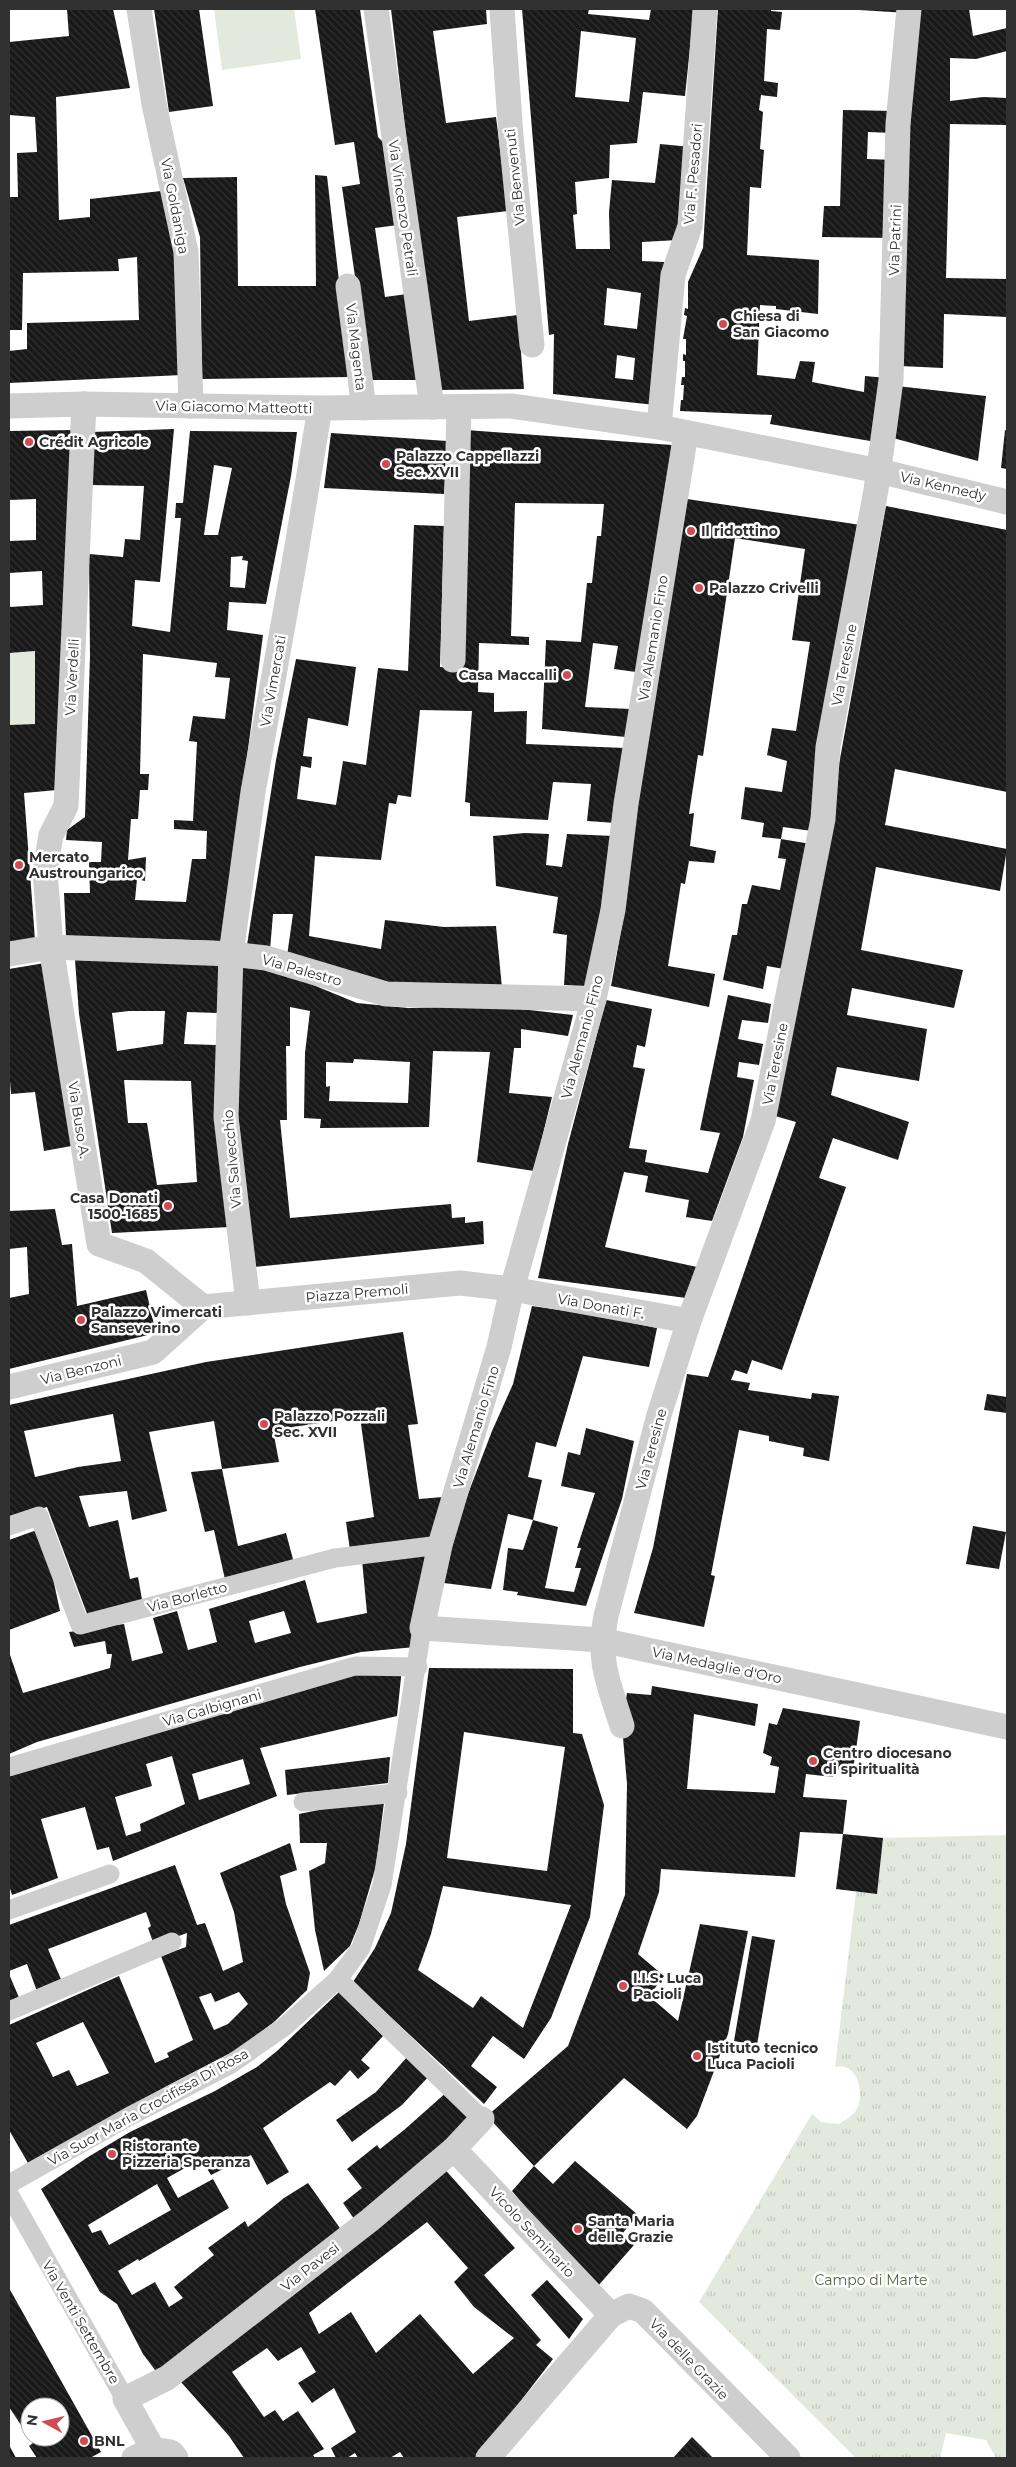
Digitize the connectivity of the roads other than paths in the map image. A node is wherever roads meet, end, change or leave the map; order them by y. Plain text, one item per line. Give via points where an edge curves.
1 (139, 9) edge
2 (376, 9) edge
3 (502, 9) edge
4 (705, 9) edge
5 (909, 9) edge
6 (348, 286) dead end
7 (532, 345) dead end
8 (84, 404) junction
9 (9, 406) edge
10 (191, 406) junction
11 (432, 407) junction
12 (320, 408) junction
13 (364, 408) junction
14 (460, 408) junction
15 (659, 427) junction
16 (686, 433) junction
17 (879, 471) junction
18 (1007, 502) edge
19 (453, 660) dead end
20 (51, 947) junction
21 (9, 954) edge
22 (231, 954) junction
23 (594, 999) junction
24 (512, 1289) junction
25 (248, 1303) junction
26 (202, 1307) junction
27 (690, 1321) junction
28 (9, 1387) edge
29 (9, 1526) edge
30 (440, 1545) junction
31 (422, 1628) junction
32 (601, 1640) junction
33 (418, 1667) junction
34 (622, 1726) dead end
35 (1007, 1727) edge
36 (9, 1767) edge
37 (398, 1793) junction
38 (303, 1802) dead end
39 (110, 1874) dead end
40 (9, 1910) edge
41 (172, 1942) dead end
42 (338, 1979) junction
43 (9, 2011) edge
44 (482, 2119) joint
45 (454, 2149) junction
46 (9, 2184) edge
47 (9, 2194) edge
48 (611, 2315) junction
49 (125, 2399) junction
50 (141, 2455) edge
51 (176, 2458) edge
52 (488, 2458) edge
53 (788, 2458) edge

1 - 10 street, Via Goldaniga via 154,104 186,252
2 - 11 street, Via Vincenzo Petrali
3 - 7 street, Via Benvenuti
4 - 15 street, Via F. Pesadori via 690,226 673,275
5 - 17 street, Via Patrini via 898,124 890,380
6 - 13 street, Via Magenta
8 - 9 street, Via Giacomo Matteotti
8 - 10 street, Via Giacomo Matteotti
8 - 20 street, Via Verdelli via 66,806 51,835 45,871
10 - 12 street, Via Giacomo Matteotti
11 - 13 street, Via Giacomo Matteotti
11 - 14 street, Via Giacomo Matteotti
12 - 13 street, Via Giacomo Matteotti
12 - 22 street, Via Vimercati via 253,792
14 - 15 street, Via Giacomo Matteotti via 511,406
14 - 19 street
15 - 16 street, Via Giacomo Matteotti
16 - 17 street, Via Kennedy
16 - 23 street, Via Alemanio Fino via 626,804 613,910
17 - 18 street, Via Kennedy
17 - 27 street, Via Teresine via 828,747 824,818 763,1121
20 - 21 street, Via Palestro
20 - 22 street, Via Palestro
20 - 26 street, Via Buso A. via 99,1244 146,1261
22 - 23 street, Via Palestro via 266,958 386,994
22 - 25 street, Via Salvecchio via 226,1118
23 - 24 street, Via Alemanio Fino
24 - 25 street, Piazza Premoli via 460,1283
24 - 27 street, Via Donati F.
24 - 30 street, Via Alemanio Fino via 499,1347
25 - 26 street, Piazza Premoli
26 - 28 street, Via Benzoni via 153,1352
27 - 32 street, Via Teresine via 659,1415
29 - 30 street, Via Borletto via 39,1516 80,1625 336,1558
30 - 31 street, Via Alemanio Fino
31 - 32 street, Via Medaglie d'Oro
31 - 33 street, Via Suor Maria Crocifissa Di Rosa
32 - 34 street via 603,1666
32 - 35 street, Via Medaglie d'Oro
33 - 36 street, Via Galbignani via 355,1666
33 - 37 street, Via Suor Maria Crocifissa Di Rosa
37 - 38 street
37 - 42 street, Via Suor Maria Crocifissa Di Rosa via 382,1886 361,1948
39 - 40 street
41 - 43 street
42 - 44 street
42 - 46 street, Via Suor Maria Crocifissa Di Rosa via 284,2028 231,2064
44 - 45 street, Via Pavesi
45 - 48 street, Vicolo Seminario
45 - 49 street, Via Pavesi via 370,2220 168,2378
47 - 49 street, Via Venti Settembre
48 - 52 street
48 - 53 street, Via delle Grazie via 630,2306 643,2311
49 - 50 street, Via Venti Settembre
50 - 51 street via 171,2452

